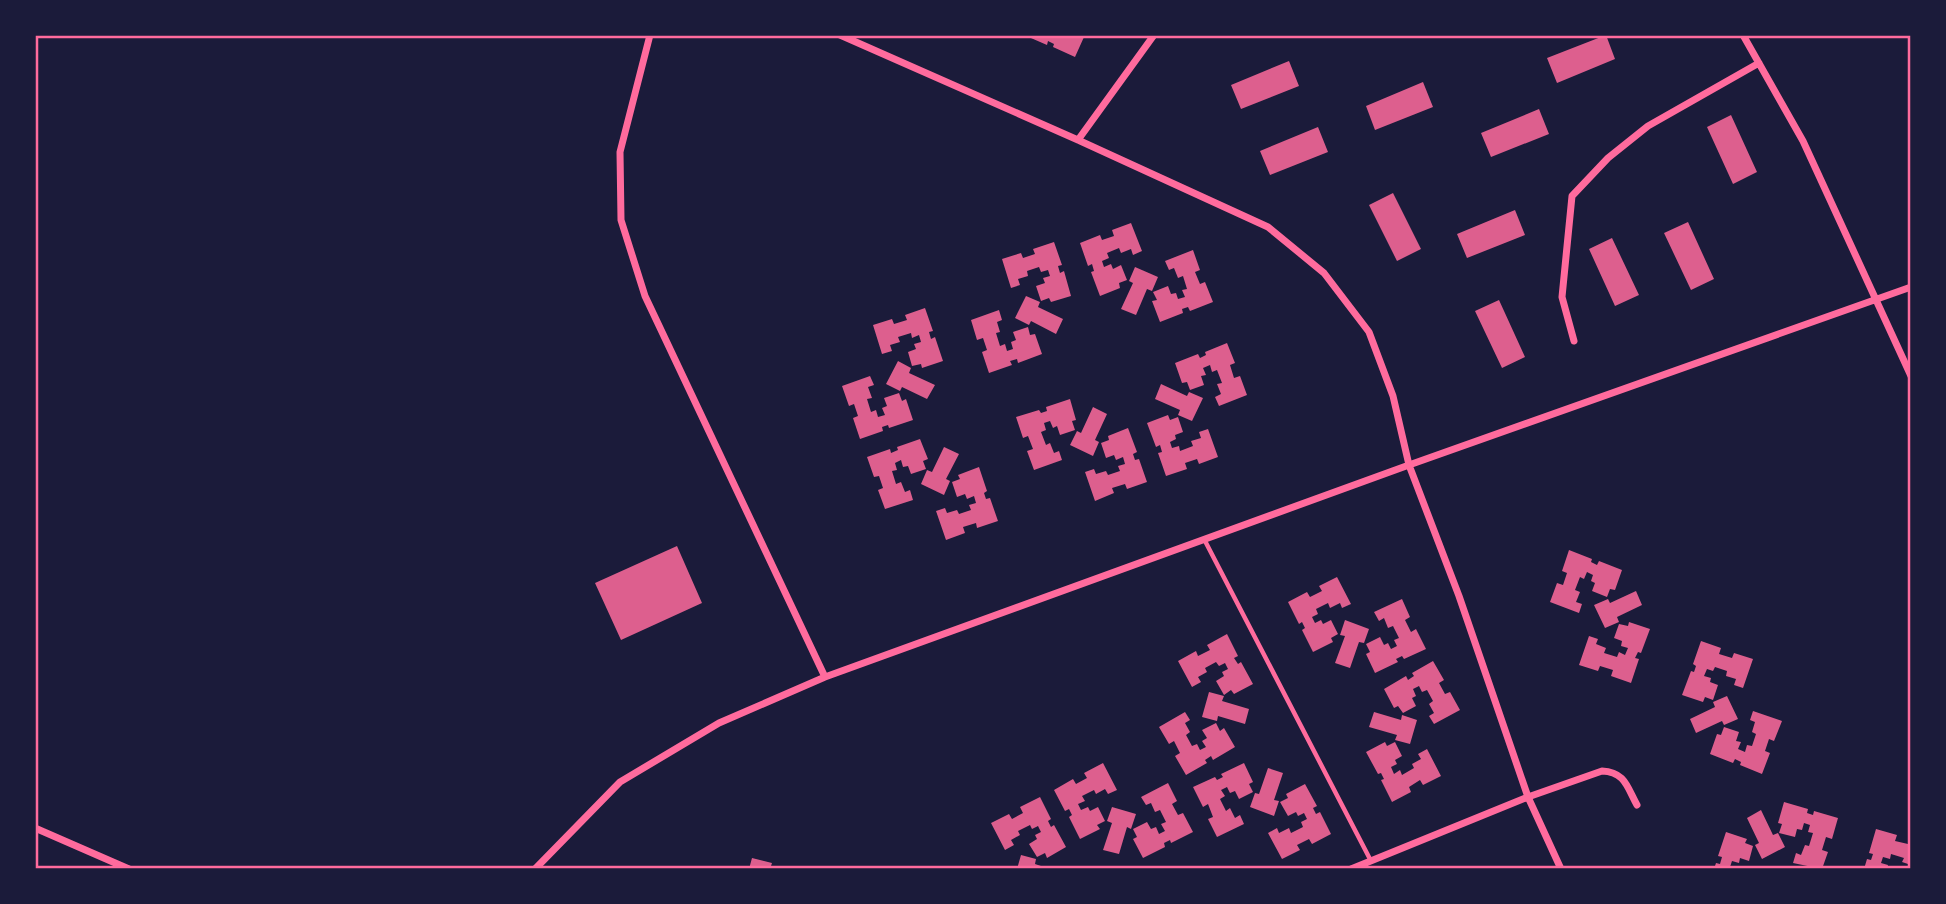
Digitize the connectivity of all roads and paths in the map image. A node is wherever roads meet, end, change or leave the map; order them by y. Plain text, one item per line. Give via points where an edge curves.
1 (650, 35) edge
2 (840, 35) edge
3 (1154, 35) edge
4 (1743, 35) edge
5 (1759, 62) junction
6 (1078, 139) junction
7 (1911, 287) edge
8 (1875, 302) junction
9 (1574, 341) dead end
10 (1911, 376) edge
11 (1409, 465) junction
12 (1204, 539) junction
13 (825, 677) junction
14 (1528, 797) junction
15 (1637, 805) dead end
16 (35, 828) edge
17 (1371, 861) junction
18 (129, 869) edge
19 (535, 869) edge
20 (1352, 869) edge
21 (1561, 869) edge

1 - 13 street via 620,152 621,220 645,296
2 - 6 street
3 - 6 street
4 - 5 street
5 - 8 street via 1803,141
5 - 9 street via 1648,127 1608,158 1572,196 1562,297
6 - 11 street via 1268,227 1324,273 1369,332 1394,396
7 - 8 street
8 - 10 street
8 - 11 street
11 - 12 street
11 - 14 street
12 - 13 street
12 - 17 lane
13 - 19 street via 719,723 620,782
14 - 15 street via 1602,771 1621,777
14 - 17 street
14 - 21 street
16 - 18 street
17 - 20 street

